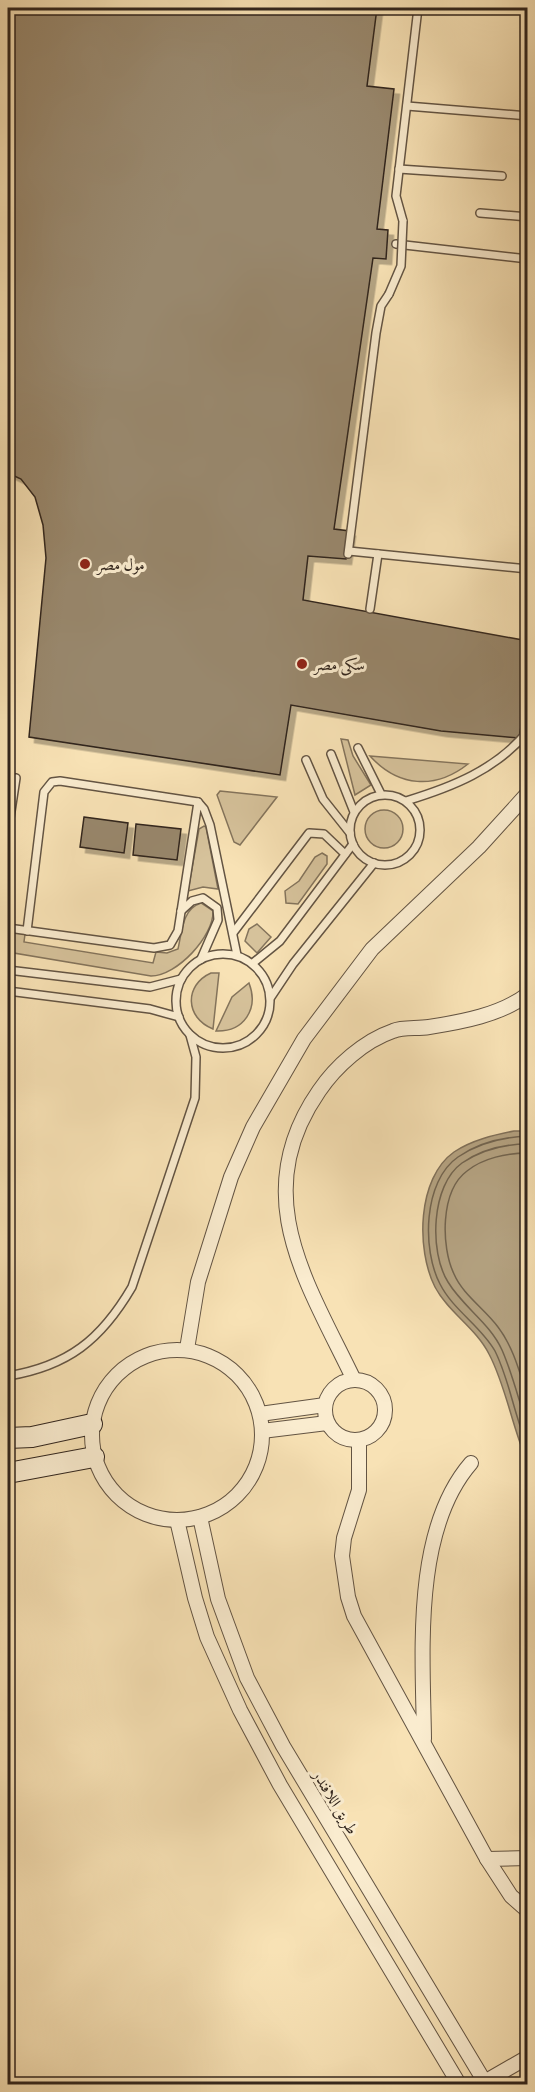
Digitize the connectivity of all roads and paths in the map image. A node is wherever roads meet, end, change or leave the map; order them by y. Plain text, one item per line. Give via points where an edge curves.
1 (418, 8) edge
2 (407, 106) junction
3 (528, 116) edge
4 (399, 169) junction
5 (502, 176) dead end
6 (480, 213) dead end
7 (528, 217) edge
8 (396, 244) dead end
9 (528, 259) edge
10 (378, 554) junction
11 (528, 569) edge
12 (370, 609) dead end
13 (528, 731) edge
14 (358, 748) dead end
15 (331, 754) dead end
16 (306, 760) dead end
17 (16, 778) dead end
18 (528, 793) edge
19 (381, 794) junction
20 (406, 801) junction
21 (198, 802) junction
22 (354, 812) junction
23 (8, 831) edge
24 (350, 833) junction
25 (352, 844) junction
26 (345, 855) junction
27 (374, 863) junction
28 (181, 910) junction
29 (8, 928) edge
30 (27, 931) junction
31 (233, 933) junction
32 (237, 955) junction
33 (201, 958) junction
34 (253, 963) junction
35 (8, 970) edge
36 (181, 979) junction
37 (8, 990) edge
38 (526, 996) edge
39 (271, 997) junction
40 (179, 1017) junction
41 (190, 1035) junction
42 (187, 1349) junction
43 (8, 1376) edge
44 (354, 1380) junction
45 (325, 1405) junction
46 (260, 1414) junction
47 (327, 1423) junction
48 (92, 1424) junction
49 (262, 1431) junction
50 (8, 1438) edge
51 (359, 1441) junction
52 (94, 1457) junction
53 (471, 1462) dead end
54 (8, 1473) edge
55 (200, 1517) junction
56 (177, 1520) junction
57 (424, 1741) junction
58 (528, 1858) edge
59 (487, 1859) junction
60 (528, 1911) edge
61 (528, 2057) edge
62 (484, 2084) edge
63 (459, 2085) edge

1 - 2 lane
2 - 3 lane
2 - 4 lane
4 - 5 lane
4 - 10 lane, bridge via 396,200 403,221 401,266 378,320 348,552
6 - 7 lane
8 - 9 lane
10 - 11 lane
10 - 12 lane
13 - 20 lane via 501,758 476,775
14 - 19 lane
15 - 22 lane
16 - 24 lane via 323,800
17 - 23 lane
18 - 42 street via 479,847 372,949 304,1038 253,1127 231,1177 198,1282
19 - 20 lane
19 - 22 lane via 361,803
20 - 27 lane via 419,818 419,841 414,850 396,863
21 - 28 lane
21 - 30 lane via 60,781 48,784 43,796
21 - 31 lane via 210,825
22 - 24 lane
24 - 25 lane
25 - 26 lane
25 - 27 lane
26 - 31 lane via 324,834 309,834
26 - 34 lane via 280,941
27 - 39 lane
28 - 30 lane via 177,937 165,948
28 - 33 lane via 203,898 218,908 218,920
29 - 30 lane
31 - 32 lane
32 - 33 lane
32 - 34 lane
33 - 36 lane
34 - 39 lane via 268,984
35 - 36 lane via 150,987
36 - 40 lane via 177,992
37 - 40 lane via 150,1009
38 - 44 street via 461,1022 394,1031 368,1044 325,1082 297,1131 285,1187 292,1244
39 - 41 lane via 265,1025 243,1044 215,1048
40 - 41 lane
41 - 43 lane via 196,1057 195,1098 132,1287 116,1315 67,1359
42 - 46 street via 215,1358 233,1371 248,1387
42 - 48 street via 154,1352 124,1367 102,1392
44 - 45 street via 335,1387
44 - 51 street via 377,1389 386,1412 380,1428
45 - 46 street
45 - 47 street
46 - 49 street
47 - 49 street
47 - 51 street via 337,1435
48 - 50 street
48 - 52 street
49 - 55 street via 259,1459 246,1485 226,1505
51 - 57 street via 359,1490 342,1556 348,1597 366,1640
52 - 54 street
52 - 56 street via 106,1482 125,1503 149,1516
53 - 57 street via 447,1498 426,1587 422,1633
55 - 56 street
55 - 62 street, طريق اللافندر via 218,1599 247,1678 289,1757
56 - 63 street via 201,1618 240,1710 280,1785
57 - 59 street
58 - 59 street
59 - 60 street via 511,1896
61 - 62 street

